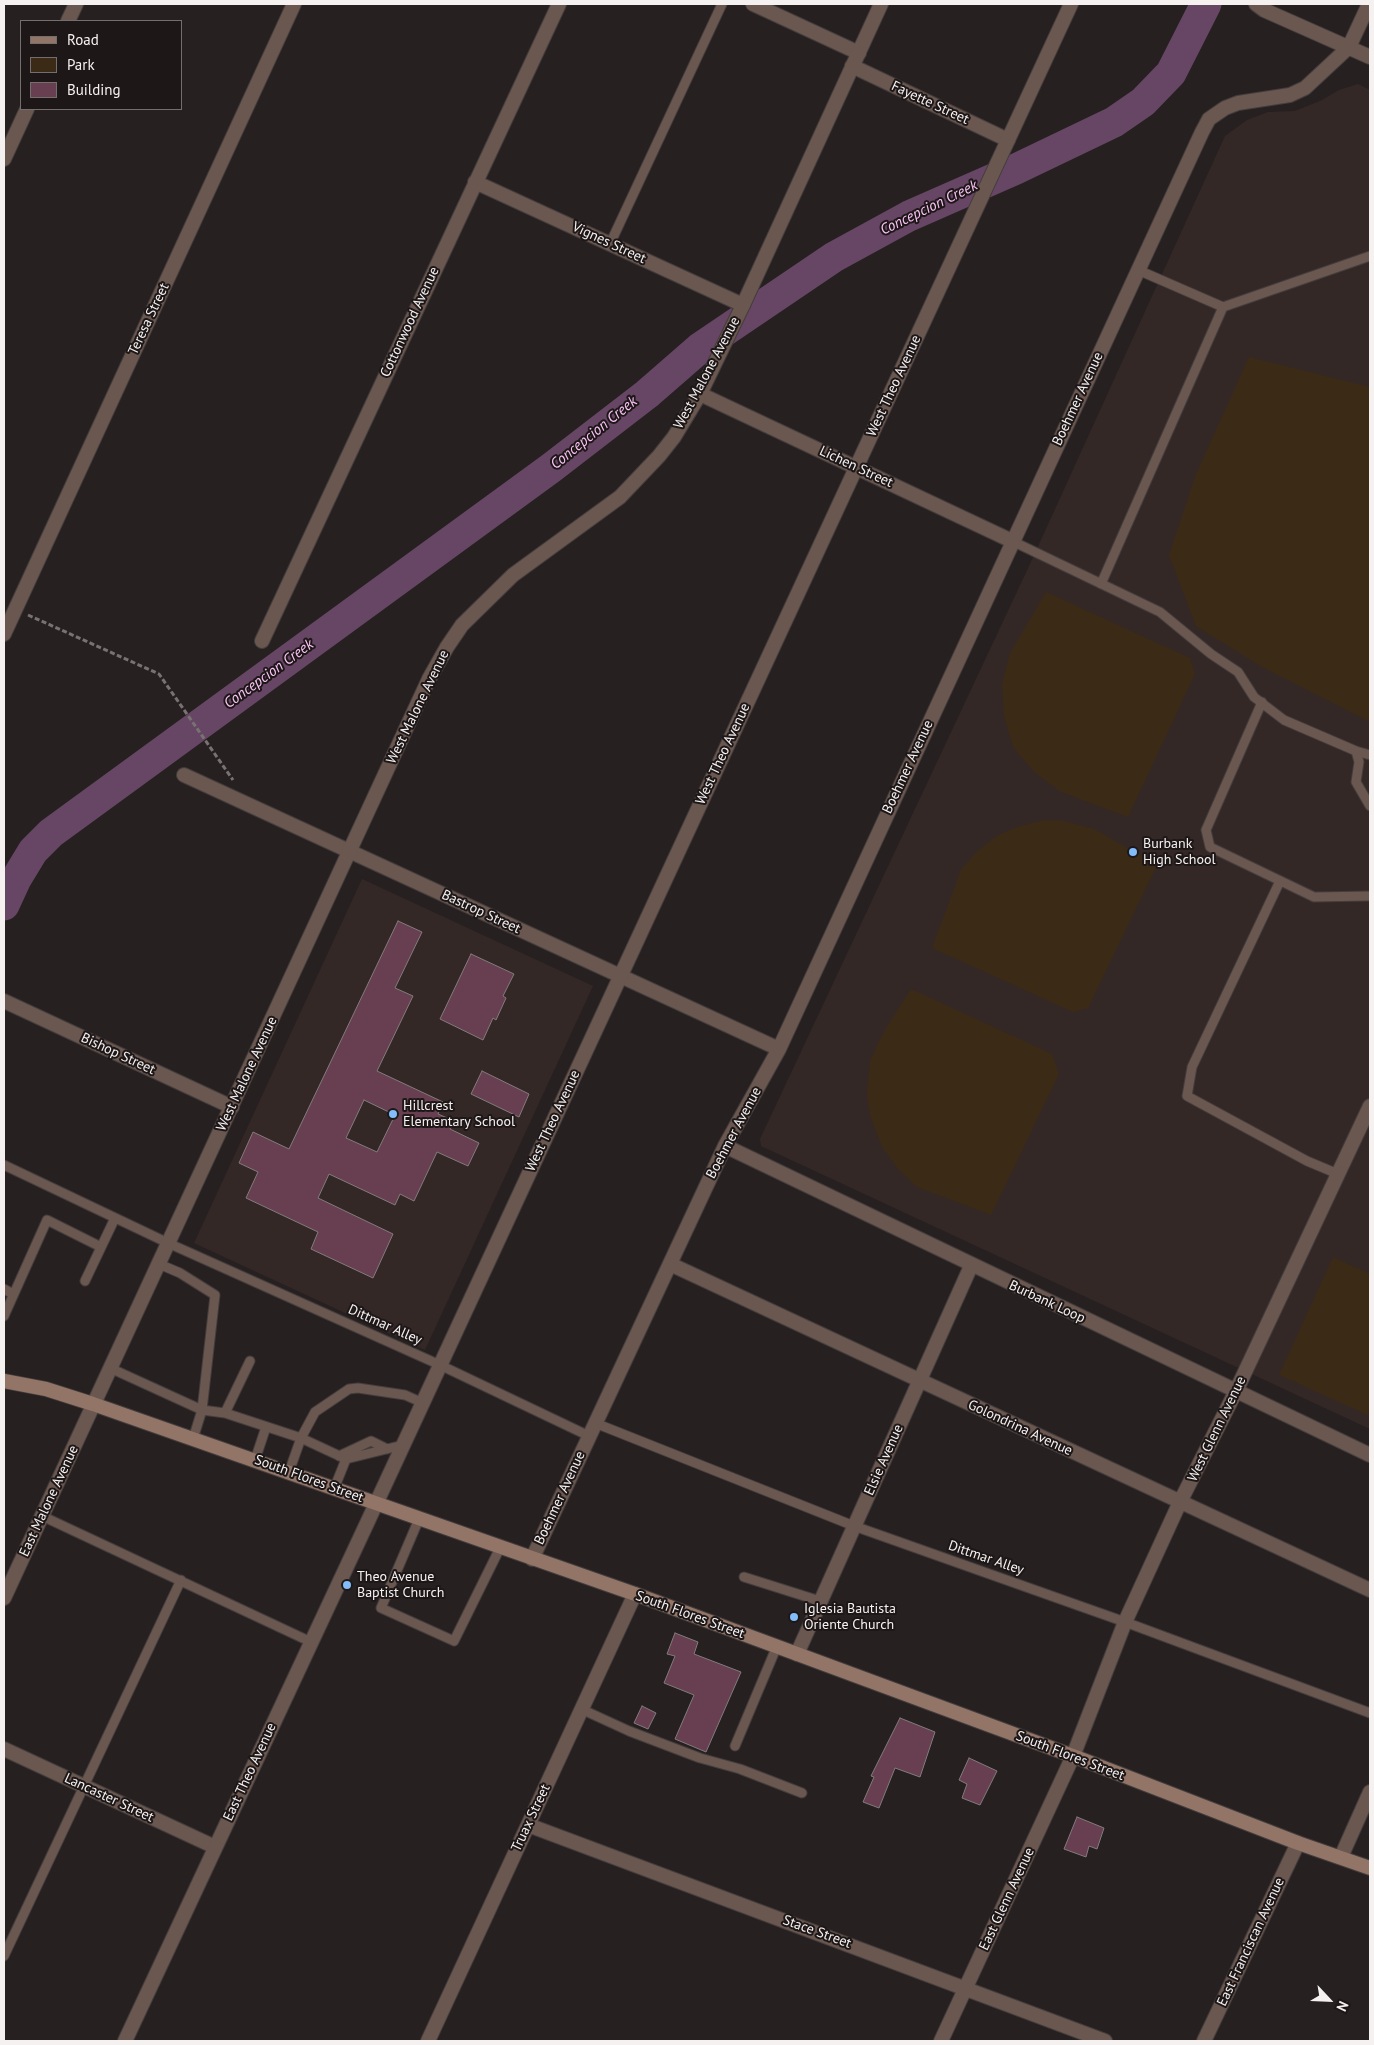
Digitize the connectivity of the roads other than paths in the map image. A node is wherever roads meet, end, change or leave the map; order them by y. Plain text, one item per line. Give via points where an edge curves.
1 (76, 4) edge
2 (294, 4) edge
3 (559, 4) edge
4 (722, 4) edge
5 (753, 4) edge
6 (881, 4) edge
7 (1071, 4) edge
8 (1369, 4) edge
9 (1260, 7) edge
10 (68, 20) edge
11 (1349, 47) junction
12 (859, 53) junction
13 (1370, 57) edge
14 (852, 66) junction
15 (27, 110) edge
16 (1010, 135) junction
17 (4, 159) edge
18 (475, 182) junction
19 (610, 244) junction
20 (1370, 256) edge
21 (1138, 270) junction
22 (743, 305) junction
23 (1223, 307) junction
24 (700, 394) junction
25 (856, 467) junction
26 (1012, 541) junction
27 (1101, 584) junction
28 (4, 634) edge
29 (262, 641) dead end
30 (1262, 702) junction
31 (1356, 751) junction
32 (1370, 755) edge
33 (184, 775) dead end
34 (1370, 806) edge
35 (349, 851) junction
36 (1280, 881) junction
37 (1370, 896) edge
38 (620, 976) junction
39 (4, 1001) edge
40 (779, 1049) junction
41 (1370, 1106) edge
42 (232, 1107) junction
43 (725, 1146) junction
44 (4, 1166) edge
45 (1338, 1174) junction
46 (115, 1218) junction
47 (168, 1243) junction
48 (101, 1247) junction
49 (159, 1264) junction
50 (670, 1264) junction
51 (971, 1266) junction
52 (85, 1281) dead end
53 (4, 1289) edge
54 (13, 1294) junction
55 (4, 1316) edge
56 (250, 1361) dead end
57 (440, 1365) junction
58 (110, 1368) junction
59 (4, 1381) edge
60 (919, 1382) junction
61 (1236, 1391) junction
62 (422, 1403) junction
63 (93, 1404) junction
64 (202, 1410) junction
65 (225, 1413) junction
66 (595, 1423) junction
67 (266, 1426) junction
68 (589, 1436) junction
69 (301, 1438) junction
70 (193, 1439) junction
71 (403, 1445) junction
72 (1370, 1455) edge
73 (343, 1458) junction
74 (256, 1460) junction
75 (290, 1472) junction
76 (334, 1489) junction
77 (1180, 1502) junction
78 (376, 1503) junction
79 (42, 1516) junction
80 (419, 1519) junction
81 (854, 1526) junction
82 (500, 1548) junction
83 (532, 1559) junction
84 (744, 1577) dead end
85 (181, 1580) junction
86 (1370, 1590) edge
87 (634, 1594) junction
88 (4, 1598) edge
89 (820, 1601) junction
90 (1126, 1622) junction
91 (311, 1642) junction
92 (777, 1646) junction
93 (797, 1654) junction
94 (581, 1709) junction
95 (1370, 1713) edge
96 (735, 1746) dead end
97 (4, 1749) edge
98 (1073, 1756) junction
99 (84, 1787) junction
100 (1370, 1792) edge
101 (802, 1793) dead end
102 (528, 1825) junction
103 (1298, 1844) junction
104 (215, 1847) junction
105 (1341, 1857) junction
106 (1370, 1868) edge
107 (4, 1956) edge
108 (966, 1988) junction
109 (124, 2041) edge
110 (428, 2041) edge
111 (941, 2041) edge
112 (1105, 2041) edge
113 (1204, 2041) edge

1 - 10 street
2 - 28 street, Teresa Street
3 - 18 street, Cottonwood Avenue
4 - 19 lane
5 - 12 street
6 - 12 street, West Malone Avenue
7 - 16 street, West Theo Avenue
8 - 11 street
9 - 11 street
11 - 13 street
11 - 21 street, Boehmer Avenue via 1305,88 1290,95 1238,103 1209,119
12 - 14 street, West Malone Avenue
14 - 16 street, Fayette Street
14 - 22 street, West Malone Avenue
15 - 17 street
16 - 25 street, West Theo Avenue
18 - 19 street, Vignes Street
18 - 29 street, Cottonwood Avenue
19 - 22 street, Vignes Street
20 - 23 lane
21 - 23 lane
21 - 26 street, Boehmer Avenue
22 - 24 street, West Malone Avenue
23 - 27 lane
24 - 25 street, Lichen Street
24 - 35 street, West Malone Avenue via 674,437 620,497 513,575 462,625 429,679
25 - 26 street, Lichen Street
25 - 38 street, West Theo Avenue
26 - 27 lane
26 - 40 street, Boehmer Avenue
27 - 30 lane via 1160,612 1238,672
30 - 31 lane via 1284,720
30 - 36 lane via 1206,830 1210,847
31 - 32 lane
31 - 34 lane via 1359,762 1356,782
33 - 35 street, Bastrop Street
35 - 38 street, Bastrop Street
35 - 42 street, West Malone Avenue
36 - 37 lane via 1314,897
36 - 45 lane via 1192,1067 1187,1096 1307,1162
38 - 40 street, Bastrop Street
38 - 57 street, West Theo Avenue
39 - 42 street, Bishop Street
40 - 43 street, Boehmer Avenue
41 - 45 street, West Glenn Avenue
42 - 47 street, West Malone Avenue
43 - 50 street, Boehmer Avenue
43 - 51 street, Burbank Loop
44 - 46 lane, Dittmar Alley
45 - 61 street, West Glenn Avenue
46 - 47 lane, Dittmar Alley
46 - 48 lane
47 - 49 street, West Malone Avenue
47 - 57 lane, Dittmar Alley
48 - 52 lane
48 - 54 lane via 47,1220
49 - 58 street, West Malone Avenue
49 - 64 lane via 215,1295
50 - 60 street, Golondrina Avenue
50 - 66 street, Boehmer Avenue
51 - 60 street, Elsie Avenue
51 - 61 street, Burbank Loop
53 - 54 lane
54 - 55 lane
56 - 65 lane
57 - 62 street, West Theo Avenue
57 - 68 lane, Dittmar Alley
58 - 63 street, West Malone Avenue
58 - 64 lane
59 - 63 main road, South Flores Street via 46,1389
60 - 77 street, Golondrina Avenue
60 - 81 street, Elsie Avenue
61 - 72 street, Burbank Loop
61 - 77 street, West Glenn Avenue
62 - 69 lane via 406,1395 349,1389 315,1412
62 - 71 street, West Theo Avenue
63 - 70 main road, South Flores Street
63 - 79 street, East Malone Avenue
64 - 65 lane
64 - 70 lane
65 - 67 lane
66 - 68 street, Boehmer Avenue
66 - 81 lane, Dittmar Alley
67 - 69 lane
67 - 74 lane
68 - 83 street, Boehmer Avenue
69 - 73 lane
69 - 75 lane
70 - 74 main road, South Flores Street
71 - 73 lane via 387,1449 371,1441
71 - 78 street, West Theo Avenue
73 - 76 lane
74 - 75 main road, South Flores Street
75 - 76 main road, South Flores Street
76 - 78 main road, South Flores Street
77 - 86 street, Golondrina Avenue
77 - 90 street, West Glenn Avenue
78 - 80 main road, South Flores Street
78 - 91 street, East Theo Avenue
79 - 85 lane
79 - 88 street, East Malone Avenue
80 - 82 main road, South Flores Street
80 - 82 lane via 381,1608 454,1642
81 - 89 street, Elsie Avenue
81 - 90 lane, Dittmar Alley
82 - 83 main road, South Flores Street
83 - 87 main road, South Flores Street
84 - 89 lane
85 - 91 lane
85 - 99 lane
87 - 92 main road, South Flores Street
87 - 94 street, Truax Street
89 - 93 street, Elsie Avenue
90 - 95 lane, Dittmar Alley
90 - 98 street, West Glenn Avenue
91 - 104 street, East Theo Avenue
92 - 93 main road, South Flores Street
92 - 96 lane
93 - 98 main road, South Flores Street
94 - 101 lane via 700,1758 740,1769
94 - 102 street, Truax Street
97 - 99 street, Lancaster Street
98 - 103 main road, South Flores Street
98 - 108 street, East Glenn Avenue
99 - 104 street, Lancaster Street
99 - 107 lane
100 - 105 street
102 - 108 street, Stace Street
102 - 110 street, Truax Street
103 - 105 main road, South Flores Street
103 - 113 street, East Franciscan Avenue
104 - 109 street, East Theo Avenue
105 - 106 main road, South Flores Street
108 - 111 street, East Glenn Avenue
108 - 112 street, Stace Street

